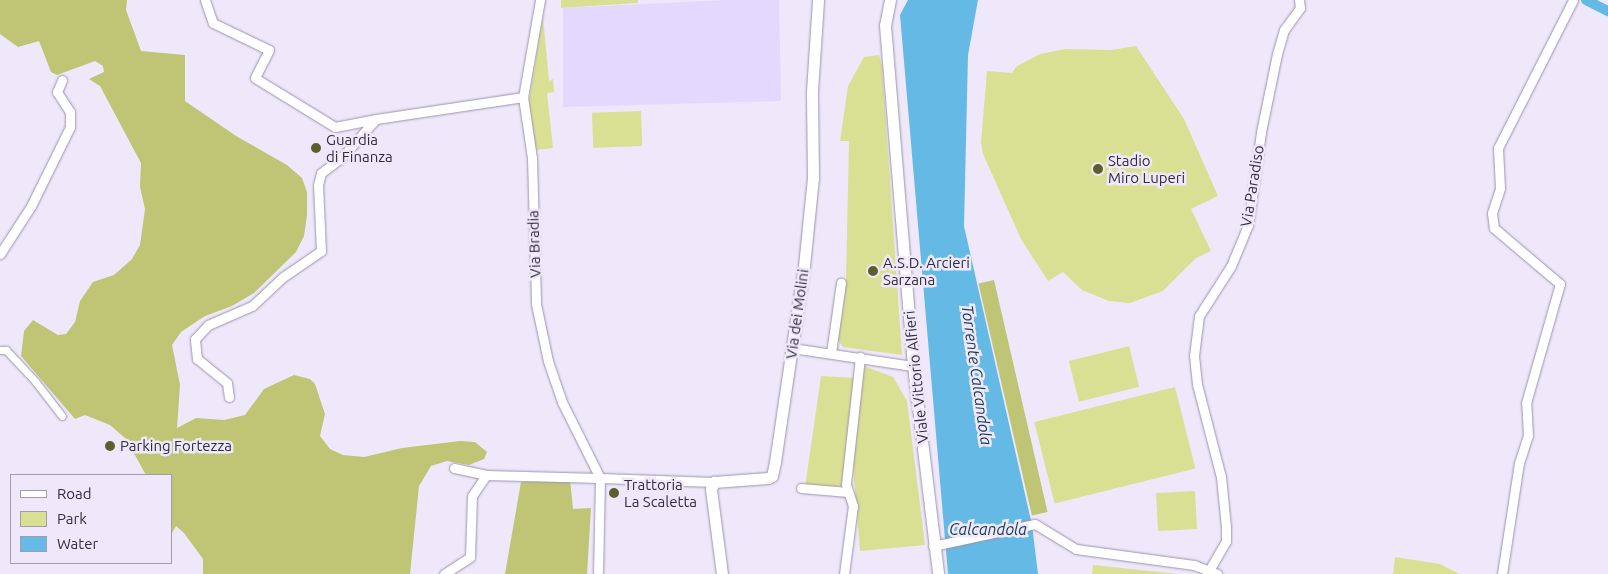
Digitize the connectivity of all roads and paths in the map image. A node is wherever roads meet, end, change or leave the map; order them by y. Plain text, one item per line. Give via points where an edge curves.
1 (205, 0) edge
2 (540, 0) edge
3 (818, 0) edge
4 (890, 0) edge
5 (1299, 0) edge
6 (1573, 1) edge
7 (62, 80) dead end
8 (523, 97) junction
9 (376, 119) junction
10 (0, 254) edge
11 (841, 283) dead end
12 (792, 348) junction
13 (0, 350) edge
14 (830, 353) junction
15 (860, 357) junction
16 (913, 366) junction
17 (229, 397) dead end
18 (62, 416) dead end
19 (454, 468) dead end
20 (486, 475) junction
21 (600, 478) junction
22 (714, 482) junction
23 (801, 488) dead end
24 (848, 492) junction
25 (933, 546) junction
26 (1212, 572) edge
27 (444, 574) edge
28 (598, 574) edge
29 (722, 574) edge
30 (844, 574) edge
31 (938, 574) edge
32 (1502, 574) edge

1 - 9 street via 213,24 269,50 255,78 335,127
2 - 8 street, Via Bradia
3 - 12 street, Via dei Molini via 812,91 813,178
4 - 16 street, Viale Vittorio Alfieri via 885,25
5 - 26 street, Via Paradiso via 1294,20 1284,30 1277,54 1261,132 1248,226 1231,266 1198,316 1194,356 1197,384 1221,477 1226,527 1226,541
6 - 32 street via 1498,148 1500,188 1492,213 1494,228 1560,284 1526,404 1528,436 1519,462
7 - 10 street via 57,92 70,112 70,127 31,206
8 - 9 street
8 - 21 street, Via Bradia via 532,158 536,304 562,402
9 - 17 street via 342,157 321,174 318,185 321,251 283,278 252,306 208,325 194,339 196,359 227,383
11 - 14 street
12 - 14 street
12 - 22 street, Via dei Molini via 772,476
13 - 18 street via 6,350
14 - 15 street
15 - 16 street
15 - 24 street via 846,484
16 - 25 street, Viale Vittorio Alfieri
19 - 20 street
20 - 21 street
20 - 27 street via 472,496 470,557
21 - 22 street
21 - 28 street, Via Bradia
22 - 29 street via 711,498
23 - 24 street
24 - 30 street via 853,506
25 - 26 street via 1035,524 1076,549
25 - 31 street, Viale Vittorio Alfieri

